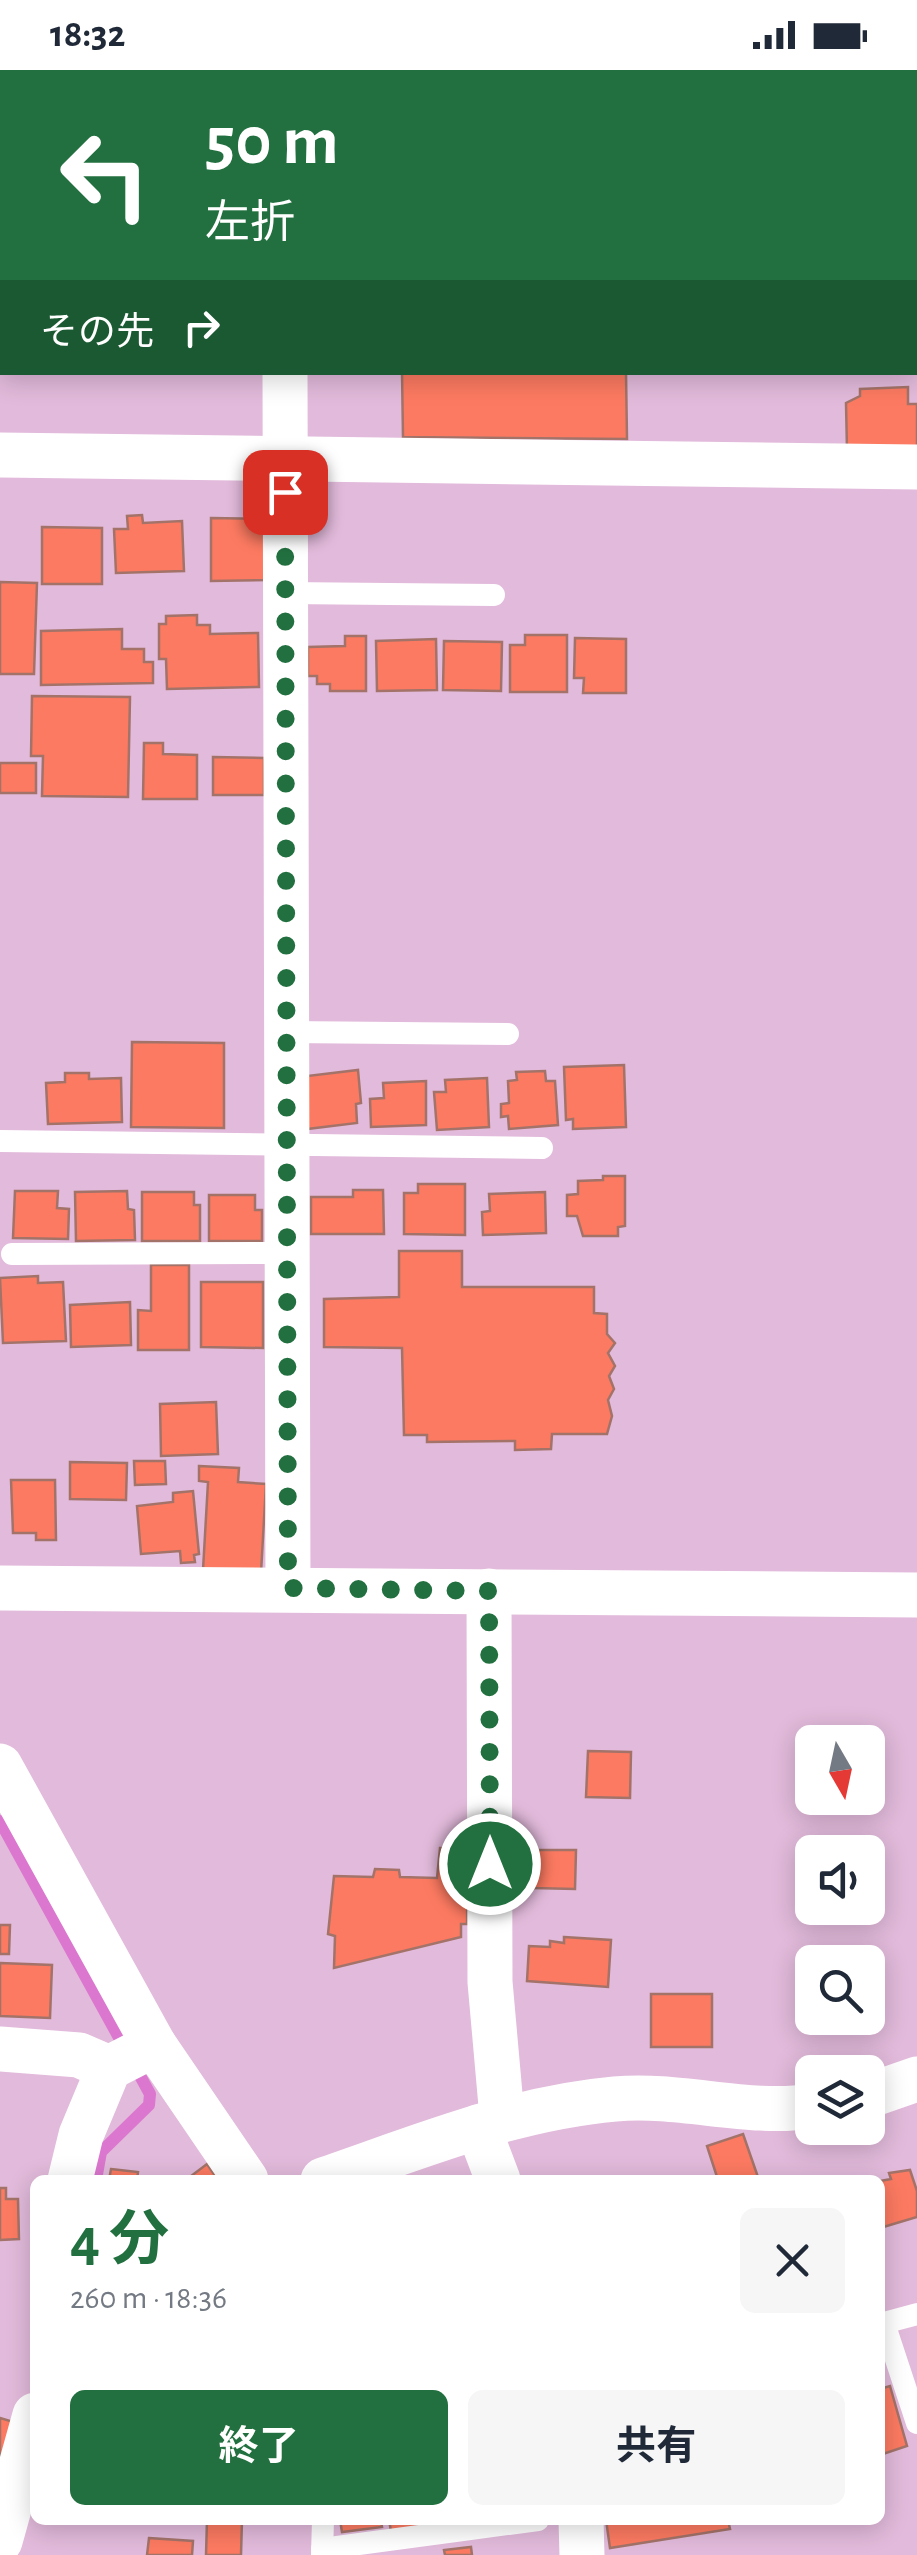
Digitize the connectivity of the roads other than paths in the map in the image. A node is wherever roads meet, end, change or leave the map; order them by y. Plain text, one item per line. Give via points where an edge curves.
1 (285, 375) edge
2 (0, 455) edge
3 (285, 459) junction
4 (917, 467) edge
5 (285, 592) junction
6 (494, 595) dead end
7 (286, 1032) junction
8 (508, 1034) dead end
9 (0, 1141) edge
10 (286, 1143) junction
11 (542, 1148) dead end
12 (287, 1253) junction
13 (12, 1254) dead end
14 (0, 1588) edge
15 (288, 1588) junction
16 (489, 1591) junction
17 (917, 1595) edge
18 (0, 1766) edge
19 (154, 2045) junction
20 (0, 2049) edge
21 (109, 2068) junction
22 (917, 2078) edge
23 (885, 2090) edge
24 (795, 2110) edge
25 (490, 2122) junction
26 (71, 2175) edge
27 (243, 2175) edge
28 (337, 2175) edge
29 (497, 2175) edge
30 (917, 2314) edge
31 (885, 2323) edge
32 (885, 2332) edge
33 (917, 2423) edge
34 (30, 2433) edge
35 (322, 2525) edge
36 (504, 2525) edge
37 (581, 2525) edge
38 (0, 2540) edge
39 (322, 2552) edge
40 (582, 2555) edge

1 - 3 street
2 - 3 street
3 - 4 street
3 - 5 street
5 - 6 lane
5 - 7 street
7 - 8 lane
7 - 10 street
9 - 10 lane
10 - 11 lane
10 - 12 street
12 - 13 lane
12 - 15 street
14 - 15 street
15 - 16 street
16 - 17 street
16 - 25 street
18 - 19 street
19 - 21 street
19 - 27 street
20 - 21 street via 79,2056
21 - 26 street
22 - 23 street
24 - 25 street via 684,2098 616,2099
25 - 28 street
25 - 29 street
30 - 31 lane
32 - 33 lane
34 - 38 street
35 - 39 lane
36 - 39 lane
37 - 40 street

